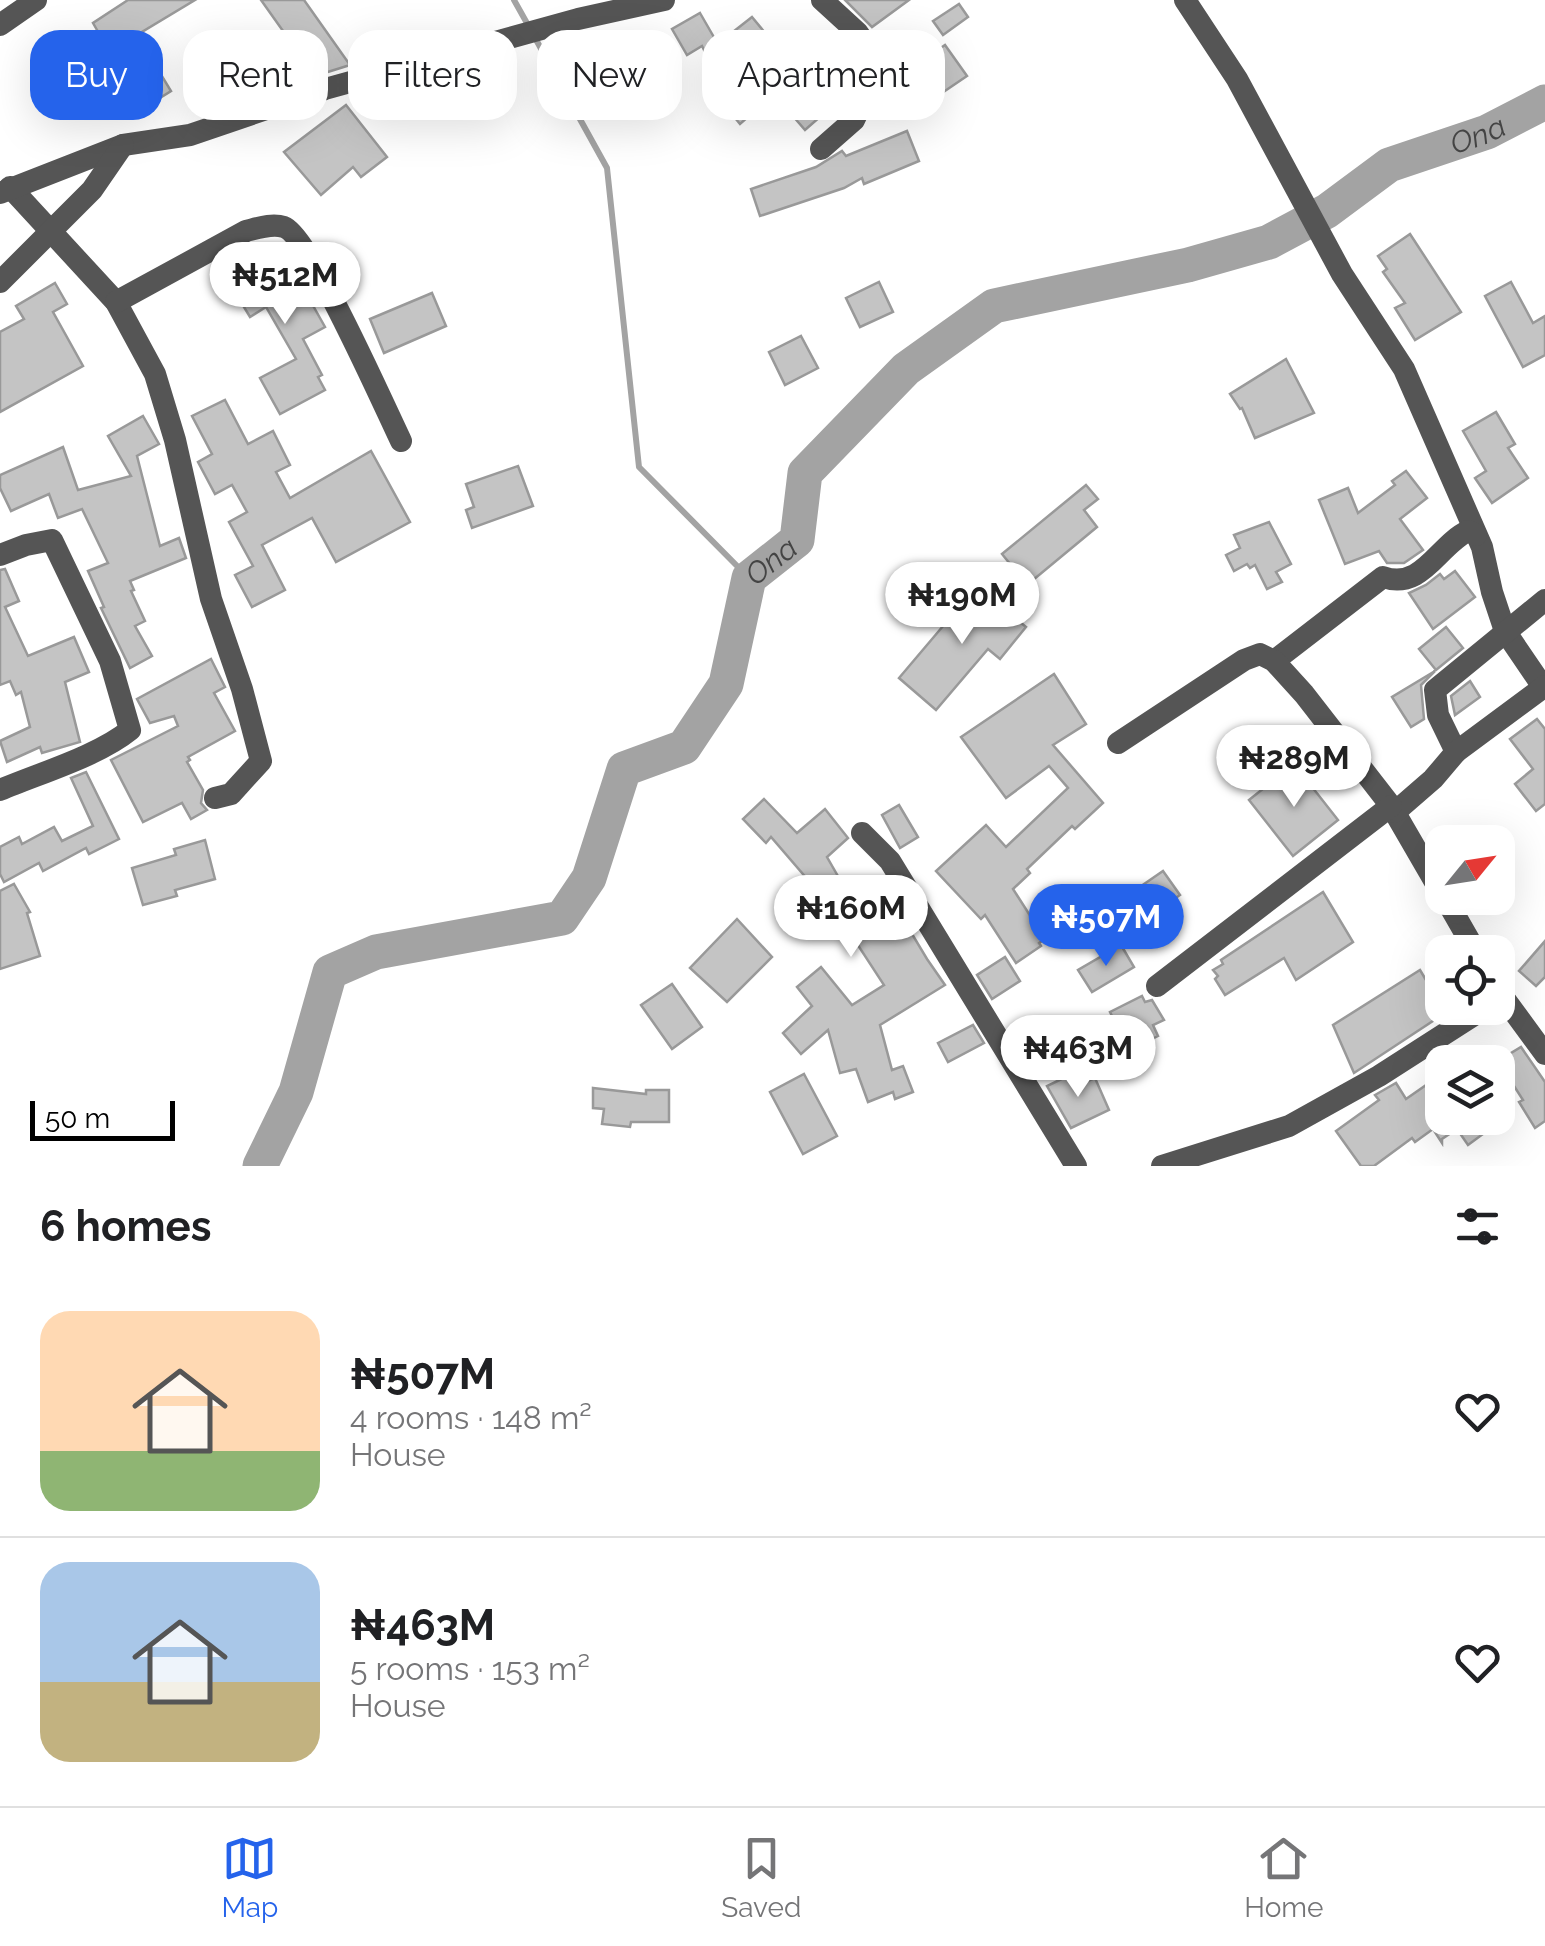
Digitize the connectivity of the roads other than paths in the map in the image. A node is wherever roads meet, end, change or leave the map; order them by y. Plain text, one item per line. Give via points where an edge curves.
1 (36, 0) edge
2 (664, 0) edge
3 (822, 0) edge
4 (1185, 0) edge
5 (0, 25) edge
6 (855, 30) edge
7 (854, 120) edge
8 (124, 146) junction
9 (822, 149) dead end
10 (5, 190) edge
11 (54, 231) junction
12 (0, 282) edge
13 (116, 302) junction
14 (401, 440) dead end
15 (1476, 535) junction
16 (0, 555) edge
17 (1545, 600) edge
18 (1505, 631) junction
19 (1274, 662) junction
20 (1544, 686) edge
21 (1118, 742) dead end
22 (1456, 752) junction
23 (0, 790) edge
24 (215, 798) dead end
25 (1393, 809) junction
26 (862, 833) dead end
27 (1425, 864) edge
28 (1157, 986) dead end
29 (1515, 1020) edge
30 (1456, 1025) edge
31 (1545, 1054) edge
32 (1076, 1166) edge
33 (1162, 1166) edge

1 - 5 street
2 - 8 street via 325,89 190,135
3 - 6 street
4 - 15 street via 1404,369
7 - 9 street
8 - 10 street
8 - 11 street
10 - 11 street
11 - 12 street
11 - 13 street
13 - 14 street via 246,231 286,228 314,264
13 - 24 street via 155,374 210,598 261,761 232,794
15 - 18 street
15 - 19 street via 1456,537 1411,578 1383,577
16 - 23 street via 52,540 110,662 130,730 108,748
17 - 18 street
18 - 20 street
18 - 22 street via 1436,690 1438,715
19 - 21 street via 1260,654 1244,660
19 - 25 street
20 - 22 street
22 - 25 street
25 - 27 street
25 - 28 street
26 - 32 street via 890,861
29 - 31 street
30 - 33 street via 1289,1126

